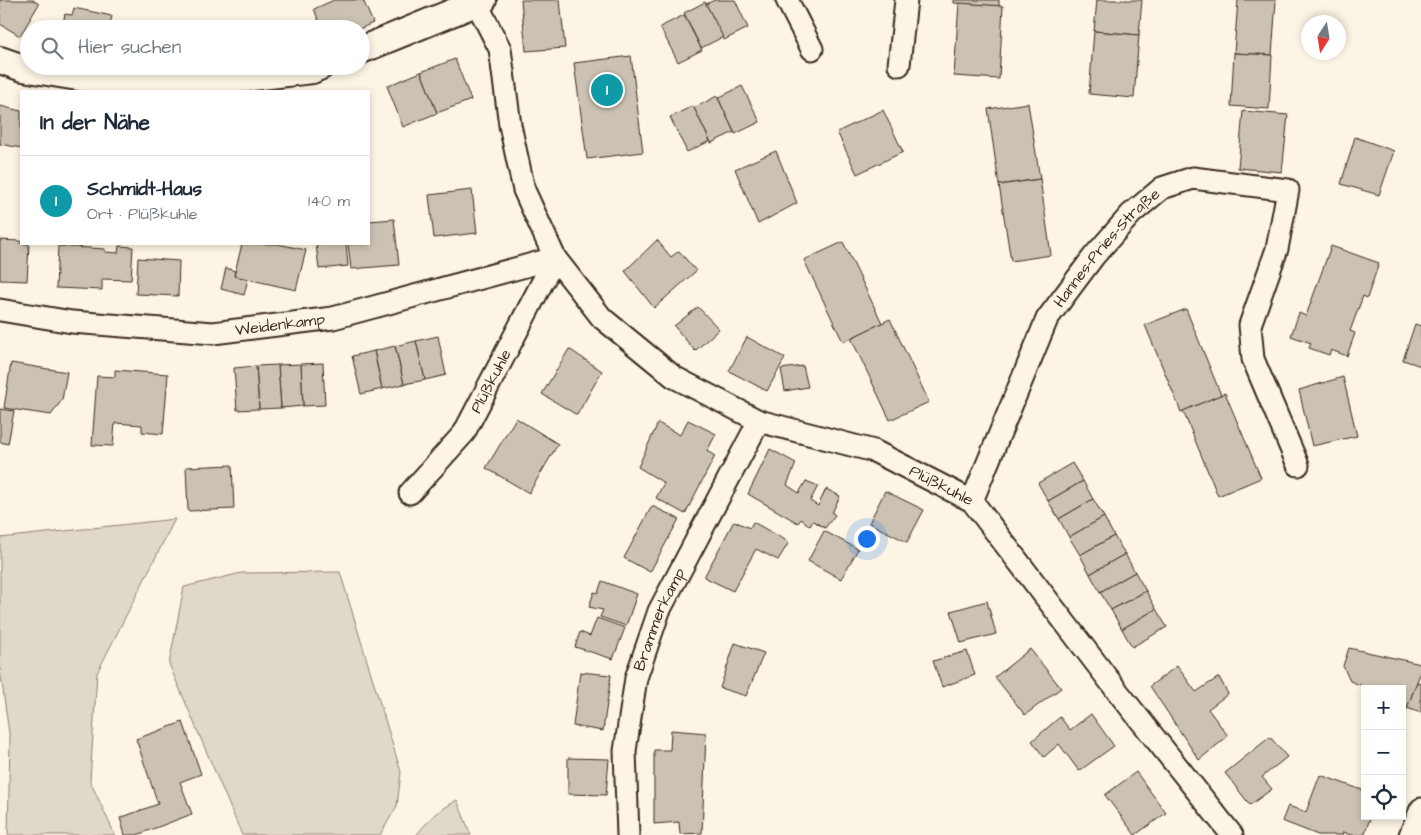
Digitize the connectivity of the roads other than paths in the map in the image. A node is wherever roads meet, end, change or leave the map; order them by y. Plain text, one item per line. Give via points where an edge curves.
1 (787, 0) edge
2 (906, 0) edge
3 (480, 2) edge
4 (370, 46) edge
5 (812, 49) dead end
6 (0, 60) edge
7 (899, 65) dead end
8 (20, 67) edge
9 (65, 75) edge
10 (271, 75) edge
11 (555, 258) junction
12 (0, 310) edge
13 (759, 421) junction
14 (1298, 464) dead end
15 (410, 493) dead end
16 (972, 501) junction
17 (1421, 809) edge
18 (628, 835) edge
19 (1232, 835) edge
20 (1410, 835) edge

1 - 5 street
2 - 7 street
3 - 4 street
3 - 11 street, Plüßkuhle via 500,50 510,125 524,190
6 - 8 street
9 - 10 street via 114,83 213,82
11 - 12 street, Weidenkamp via 333,318 212,333 72,322
11 - 13 street, Plüßkuhle via 602,318 674,377
11 - 15 street, Plüßkuhle via 464,433
13 - 16 street, Plüßkuhle via 874,451
13 - 18 street, Brammerkamp via 659,611 636,678 625,751
14 - 16 street, Hannes-Pries-Straße via 1253,359 1250,325 1277,249 1288,190 1193,178 1162,188 1131,214 1047,318
16 - 19 street, Plüßkuhle
17 - 20 street

